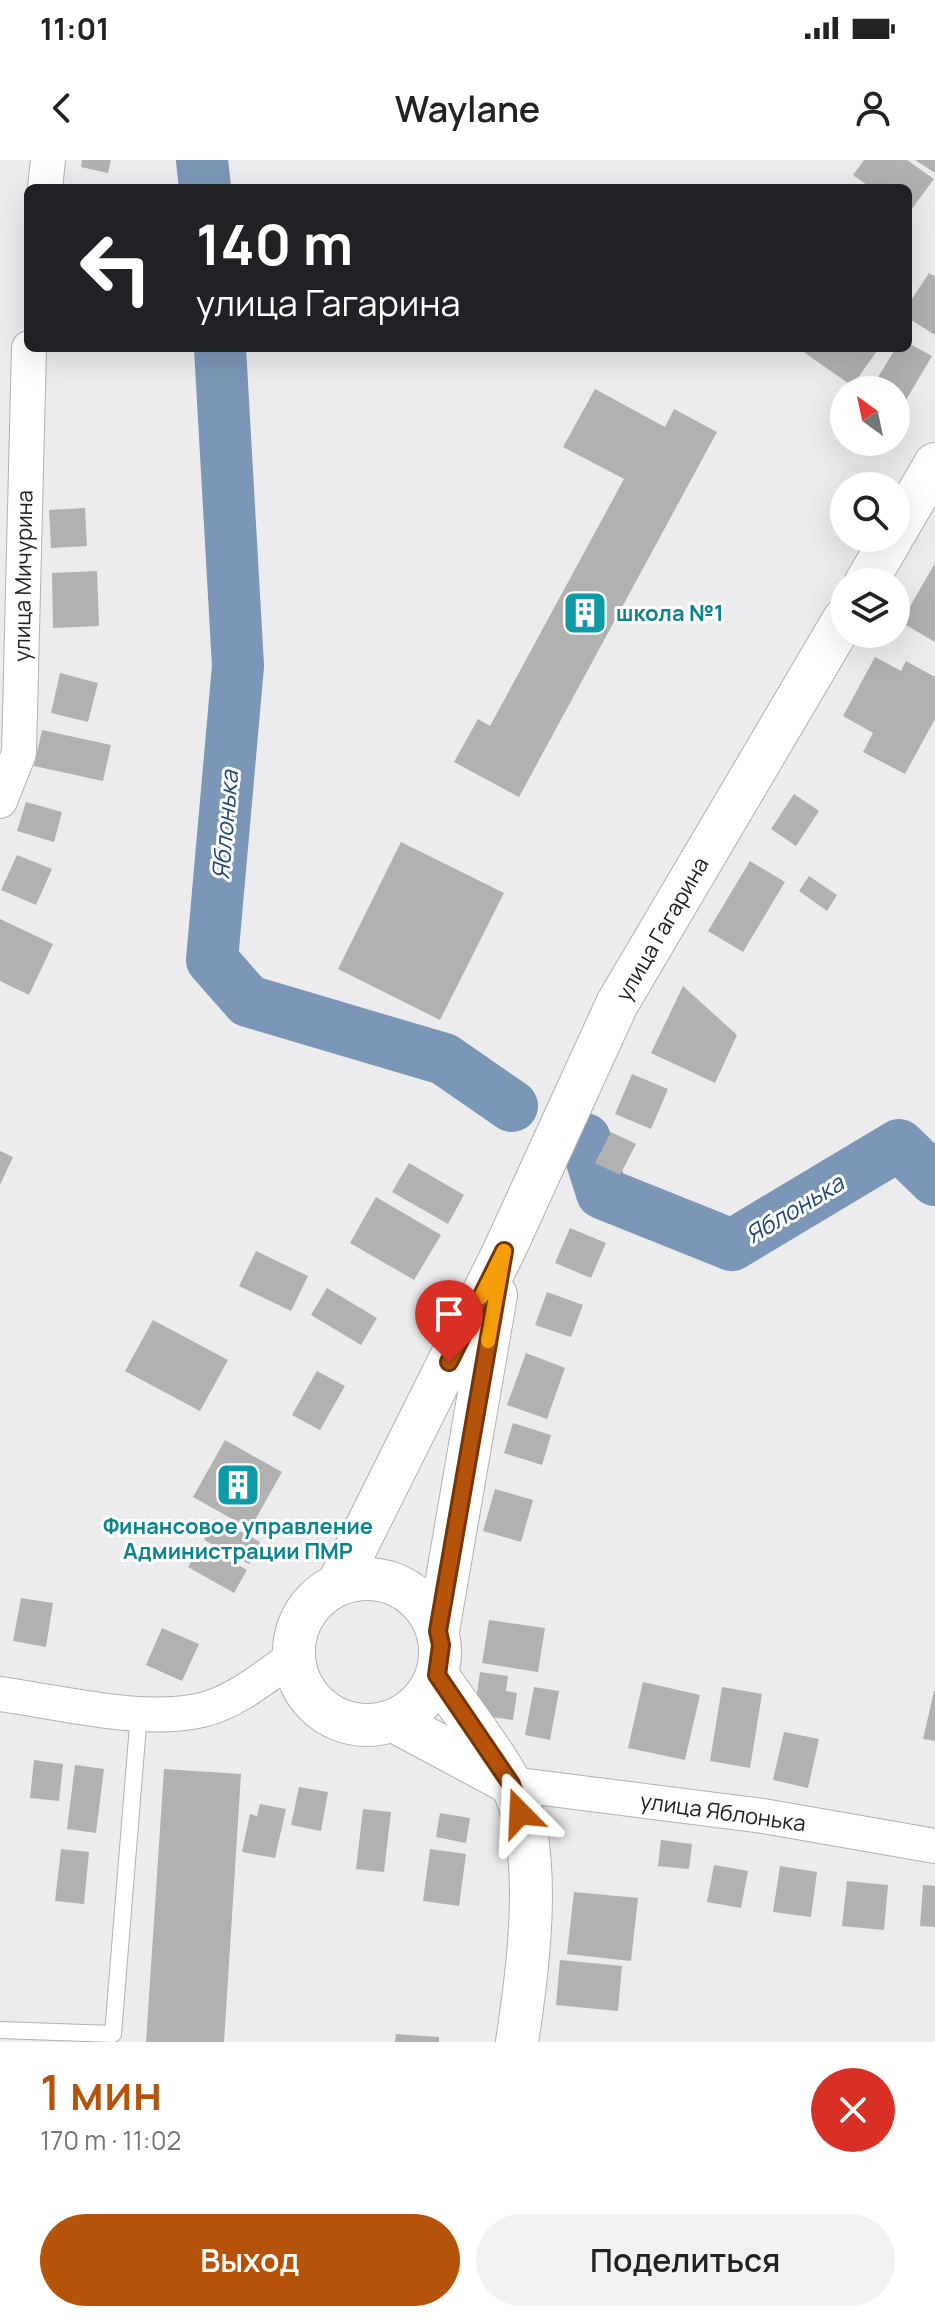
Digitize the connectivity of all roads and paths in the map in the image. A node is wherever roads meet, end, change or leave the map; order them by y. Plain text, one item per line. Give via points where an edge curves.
1 (48, 160) edge
2 (45, 184) edge
3 (29, 352) edge
4 (935, 464) edge
5 (910, 507) edge
6 (830, 643) edge
7 (0, 801) edge
8 (504, 1251) junction
9 (338, 1584) junction
10 (438, 1631) junction
11 (292, 1658) junction
12 (437, 1675) junction
13 (0, 1694) edge
14 (139, 1713) junction
15 (394, 1721) junction
16 (511, 1784) junction
17 (935, 1846) edge
18 (0, 2030) edge
19 (517, 2042) edge

1 - 2 street
3 - 7 street, улица Мичурина via 19,753
4 - 5 street
6 - 8 street, улица Гагарина via 617,1004
8 - 9 street, улица Гагарина
8 - 10 street, улица Гагарина
9 - 10 street via 358,1579 398,1585 416,1596
9 - 11 street, улица Гагарина via 313,1601 297,1627
10 - 12 street, улица Гагарина
11 - 14 street via 245,1691 203,1709
11 - 15 street via 303,1691 327,1715 360,1726
12 - 15 street via 421,1703
12 - 16 street
13 - 14 street
14 - 18 lane via 113,2034
15 - 16 street
16 - 17 street, улица Яблонька via 763,1816
16 - 19 street via 529,1841 529,1968

